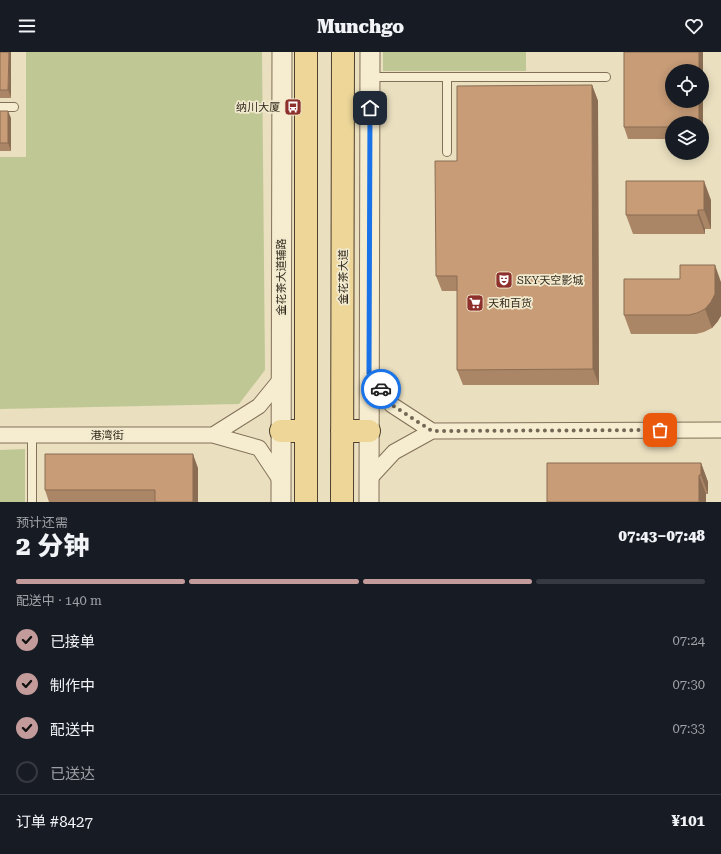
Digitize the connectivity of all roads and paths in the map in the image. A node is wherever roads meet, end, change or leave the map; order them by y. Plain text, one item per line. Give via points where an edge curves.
1 (282, 52) edge
2 (306, 52) edge
3 (343, 52) edge
4 (370, 52) edge
5 (370, 77) junction
6 (447, 77) junction
7 (606, 77) dead end
8 (0, 107) edge
9 (14, 107) dead end
10 (446, 152) dead end
11 (369, 373) junction
12 (281, 379) junction
13 (721, 430) edge
14 (281, 431) junction
15 (306, 431) junction
16 (342, 431) junction
17 (369, 431) junction
18 (432, 431) junction
19 (0, 435) edge
20 (32, 435) junction
21 (214, 435) junction
22 (370, 478) junction
23 (281, 481) junction
24 (32, 502) edge
25 (281, 502) edge
26 (306, 502) edge
27 (342, 502) edge
28 (369, 502) edge

1 - 12 street, 金花茶大道辅路
2 - 15 main road
3 - 16 main road, 金花茶大道
4 - 5 street
5 - 6 lane
5 - 11 street
6 - 7 lane
6 - 10 lane
8 - 9 lane
11 - 17 street
11 - 18 street via 392,405
12 - 14 street, 金花茶大道辅路
12 - 21 street via 259,406
13 - 18 street
14 - 15 main road
14 - 23 street, 金花茶大道辅路
15 - 26 main road
16 - 17 main road
16 - 27 main road, 金花茶大道
17 - 22 street
18 - 22 street via 394,452
19 - 20 street, 港湾街
20 - 21 street, 港湾街
20 - 24 lane
21 - 23 street, 港湾街 via 259,448
22 - 28 street
23 - 25 street, 金花茶大道辅路

